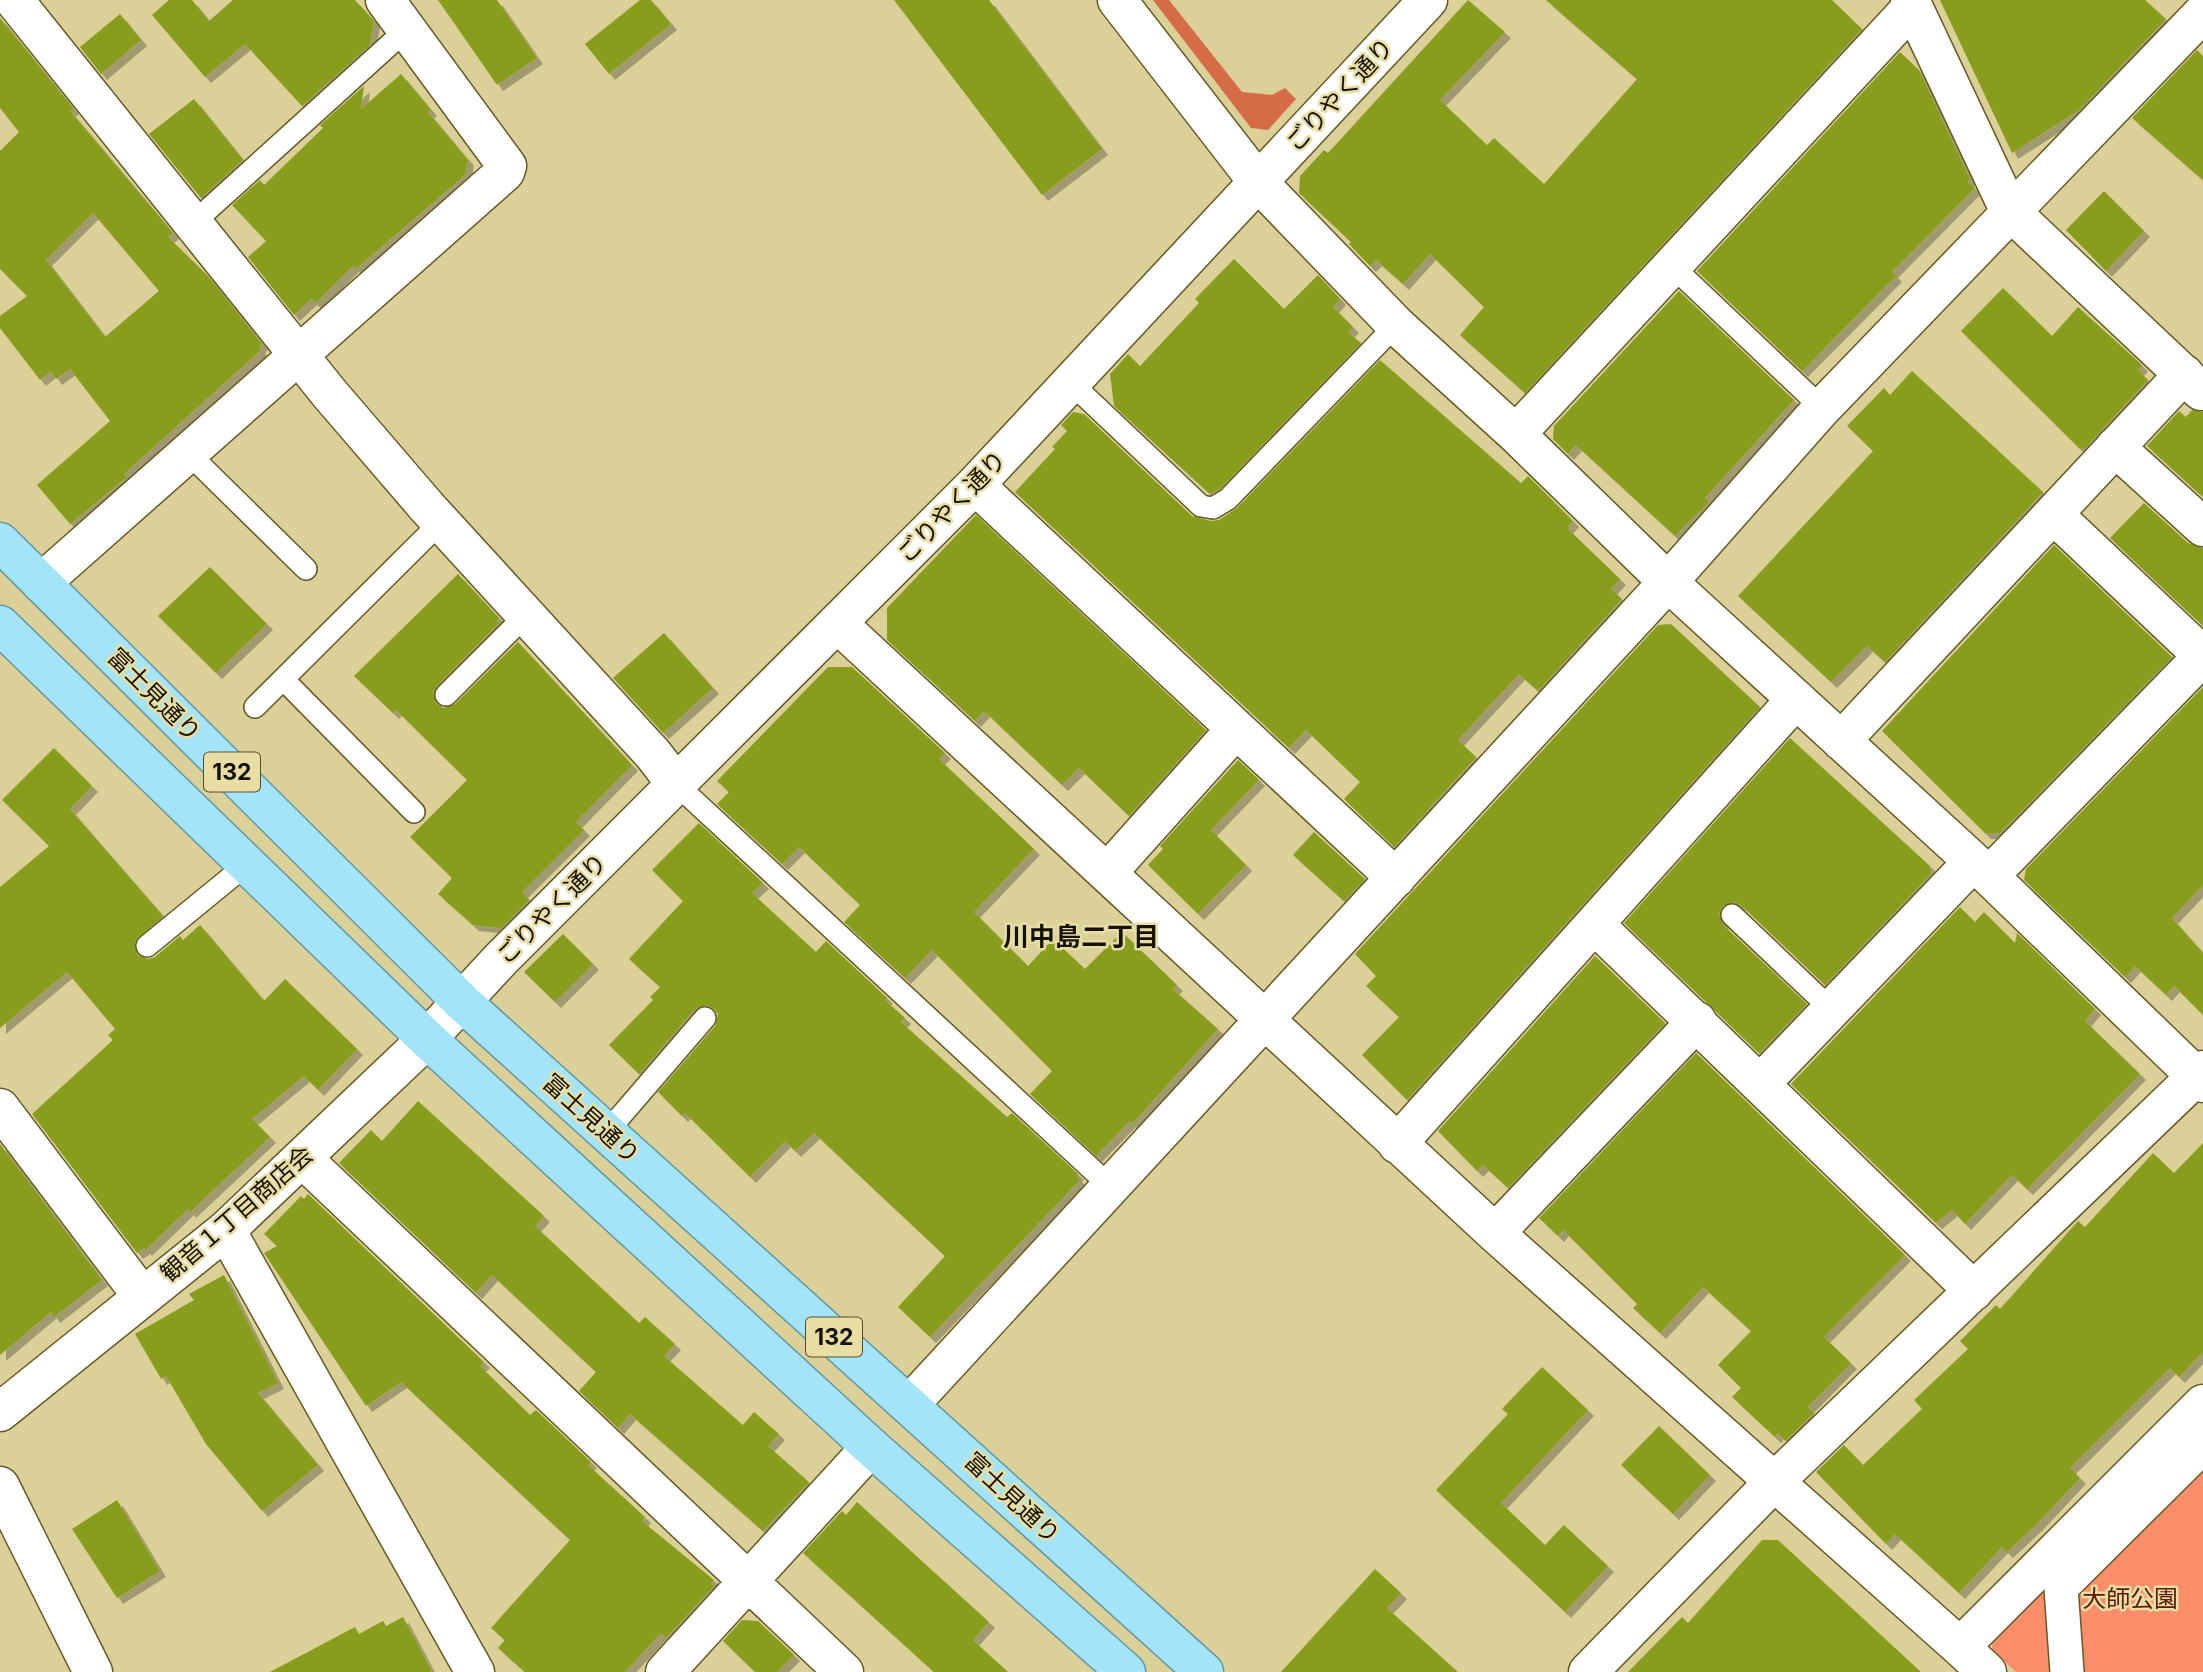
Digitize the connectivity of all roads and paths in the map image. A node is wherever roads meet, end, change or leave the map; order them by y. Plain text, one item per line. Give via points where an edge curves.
1 (14, 0) edge
2 (1117, 0) edge
3 (1428, 0) edge
4 (1912, 3) edge
5 (2203, 13) edge
6 (396, 14) edge
7 (1258, 183) junction
8 (2009, 211) junction
9 (192, 224) junction
10 (1672, 266) junction
11 (1396, 325) junction
12 (298, 356) junction
13 (1070, 383) junction
14 (2193, 383) edge
15 (1822, 408) junction
16 (1516, 434) junction
17 (2115, 447) junction
18 (188, 453) junction
19 (975, 485) junction
20 (2053, 514) junction
21 (441, 522) junction
22 (2203, 527) edge
23 (0, 542) edge
24 (306, 569) dead end
25 (1668, 582) junction
26 (41, 583) junction
27 (525, 616) junction
28 (837, 623) junction
29 (0, 625) edge
30 (2203, 656) edge
31 (283, 679) junction
32 (446, 695) dead end
33 (1796, 699) junction
34 (255, 707) dead end
35 (1236, 729) junction
36 (1841, 741) junction
37 (676, 784) junction
38 (414, 811) dead end
39 (246, 864) junction
40 (1980, 870) junction
41 (1107, 873) junction
42 (1396, 878) junction
43 (1732, 915) dead end
44 (1595, 925) junction
45 (148, 946) dead end
46 (463, 1003) junction
47 (1832, 1010) junction
48 (705, 1018) dead end
49 (1267, 1020) junction
50 (1697, 1021) junction
51 (427, 1039) junction
52 (2201, 1076) edge
53 (1761, 1083) junction
54 (0, 1108) edge
55 (606, 1133) junction
56 (1398, 1144) junction
57 (302, 1158) junction
58 (1111, 1188) junction
59 (226, 1230) junction
60 (1495, 1233) junction
61 (1974, 1291) junction
62 (142, 1296) junction
63 (910, 1404) junction
64 (2203, 1404) edge
65 (0, 1412) edge
66 (871, 1447) junction
67 (2203, 1447) edge
68 (1774, 1482) junction
69 (0, 1486) edge
70 (750, 1581) junction
71 (1959, 1647) junction
72 (1591, 1671) edge
73 (93, 1672) edge
74 (475, 1672) edge
75 (665, 1672) edge
76 (844, 1672) edge
77 (1126, 1672) edge
78 (1205, 1672) edge
79 (1987, 1672) edge
80 (2067, 1672) edge

1 - 9 street
2 - 7 street
3 - 7 street, ごりやく通り
4 - 8 street
4 - 10 street
5 - 8 street
6 - 9 lane
6 - 12 street via 507,166
7 - 11 street
7 - 13 street, ごりやく通り
8 - 14 street
8 - 15 street
9 - 12 street
10 - 15 lane
10 - 16 street
11 - 13 lane via 1228,499 1213,508 1201,506
11 - 16 street
12 - 18 street
12 - 21 street
13 - 19 street, ごりやく通り
14 - 17 street
15 - 25 street
16 - 25 street
17 - 20 street
17 - 22 street
18 - 24 lane
18 - 26 street via 135,515
19 - 28 street, ごりやく通り
19 - 35 street
20 - 30 street
20 - 36 street
21 - 27 street
21 - 31 lane
23 - 26 highway, 富士見通り / 132
25 - 33 street
25 - 42 street
26 - 46 highway, 富士見通り / 132
27 - 32 lane
27 - 37 street
28 - 37 street, ごりやく通り
28 - 41 street
29 - 39 highway, 132
30 - 40 street
31 - 34 lane
31 - 38 lane
33 - 36 street
33 - 44 street
35 - 41 street
35 - 42 street
36 - 40 street
37 - 46 street, ごりやく通り
37 - 58 lane
39 - 45 lane
39 - 51 highway, 132
40 - 47 street
40 - 52 street
41 - 49 street
42 - 49 street
43 - 47 lane
44 - 50 street
44 - 56 street
46 - 51 street, 観音１丁目商店会
46 - 55 highway, 富士見通り / 132
47 - 53 street
48 - 55 lane
49 - 56 street
49 - 58 street
50 - 53 street
50 - 60 street
51 - 57 street, 観音１丁目商店会
51 - 66 highway, 132
52 - 61 street
53 - 61 street
54 - 62 street
55 - 63 highway, 富士見通り / 132
56 - 60 street
57 - 59 street, 観音１丁目商店会
57 - 70 street
58 - 63 street
59 - 62 street, 観音１丁目商店会
59 - 74 street
60 - 68 street
61 - 68 street
62 - 65 street, 観音１丁目商店会
63 - 78 highway, 富士見通り / 132
64 - 71 street
66 - 70 street
66 - 77 highway, 132
67 - 80 street via 2061,1588
68 - 71 street
68 - 72 street
69 - 73 street
70 - 75 street
70 - 76 street
71 - 79 street

